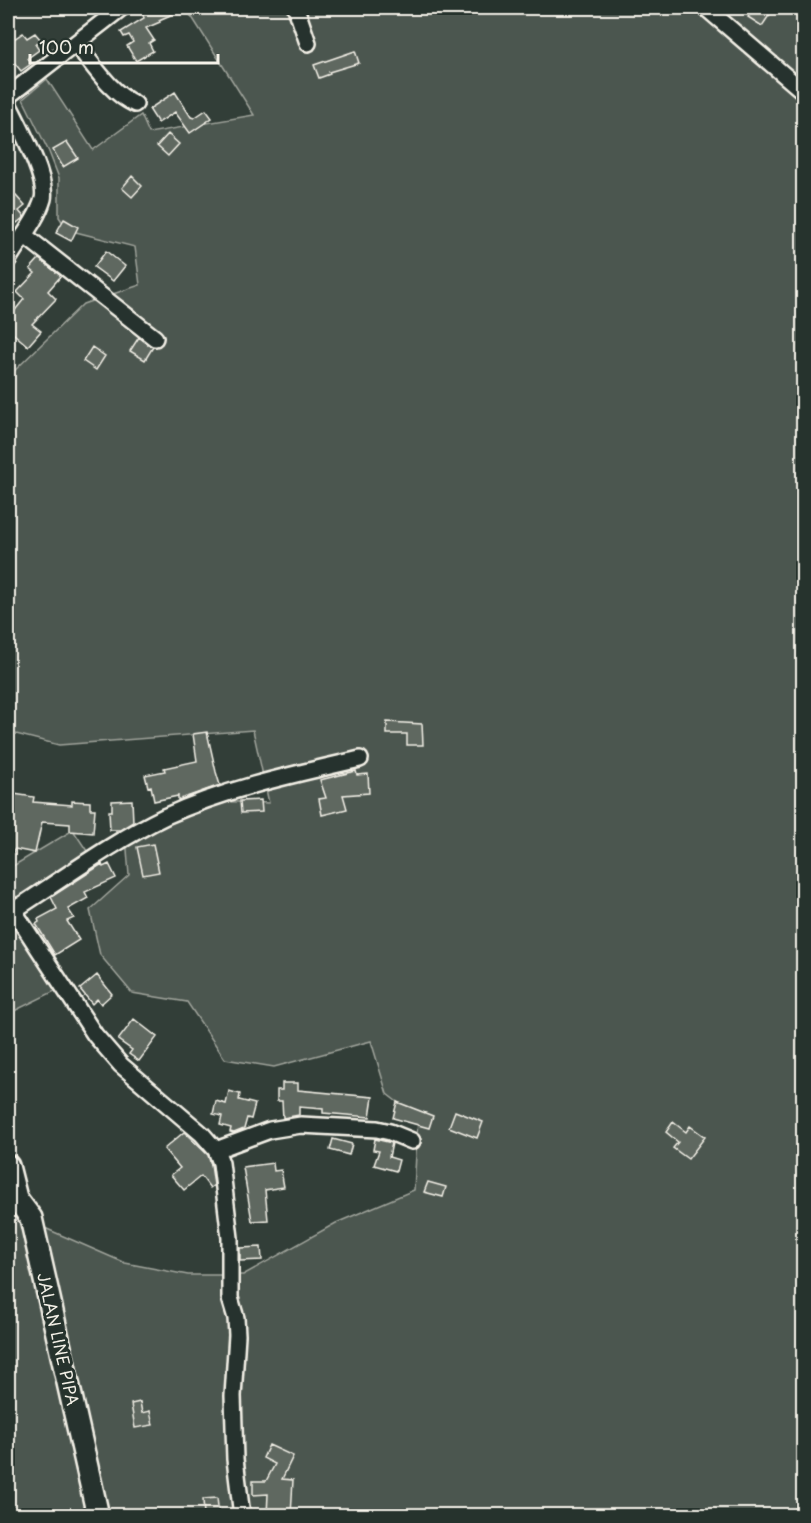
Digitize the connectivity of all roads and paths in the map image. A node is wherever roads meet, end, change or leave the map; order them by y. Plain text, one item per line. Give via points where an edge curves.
1 (121, 8) edge
2 (296, 8) edge
3 (706, 8) edge
4 (308, 43) dead end
5 (76, 44) junction
6 (804, 92) edge
7 (8, 96) edge
8 (8, 103) edge
9 (135, 104) dead end
10 (24, 235) junction
11 (8, 260) edge
12 (155, 338) dead end
13 (360, 759) dead end
14 (10, 906) edge
15 (412, 1141) dead end
16 (216, 1150) junction
17 (8, 1166) edge
18 (12, 1199) edge
19 (98, 1515) edge
20 (242, 1515) edge

1 - 5 street
2 - 4 street
3 - 6 street
5 - 7 street
5 - 9 street via 116,91
8 - 10 street via 42,176 44,191
10 - 11 street
10 - 12 street
13 - 14 street via 268,781 168,816
14 - 16 street via 95,1035 122,1065
15 - 16 street via 376,1129 301,1125 270,1130
16 - 20 street via 225,1184 230,1238 230,1298 236,1326 235,1459
17 - 18 main road, JALAN LINE PIPA
18 - 19 main road, JALAN LINE PIPA via 31,1218

